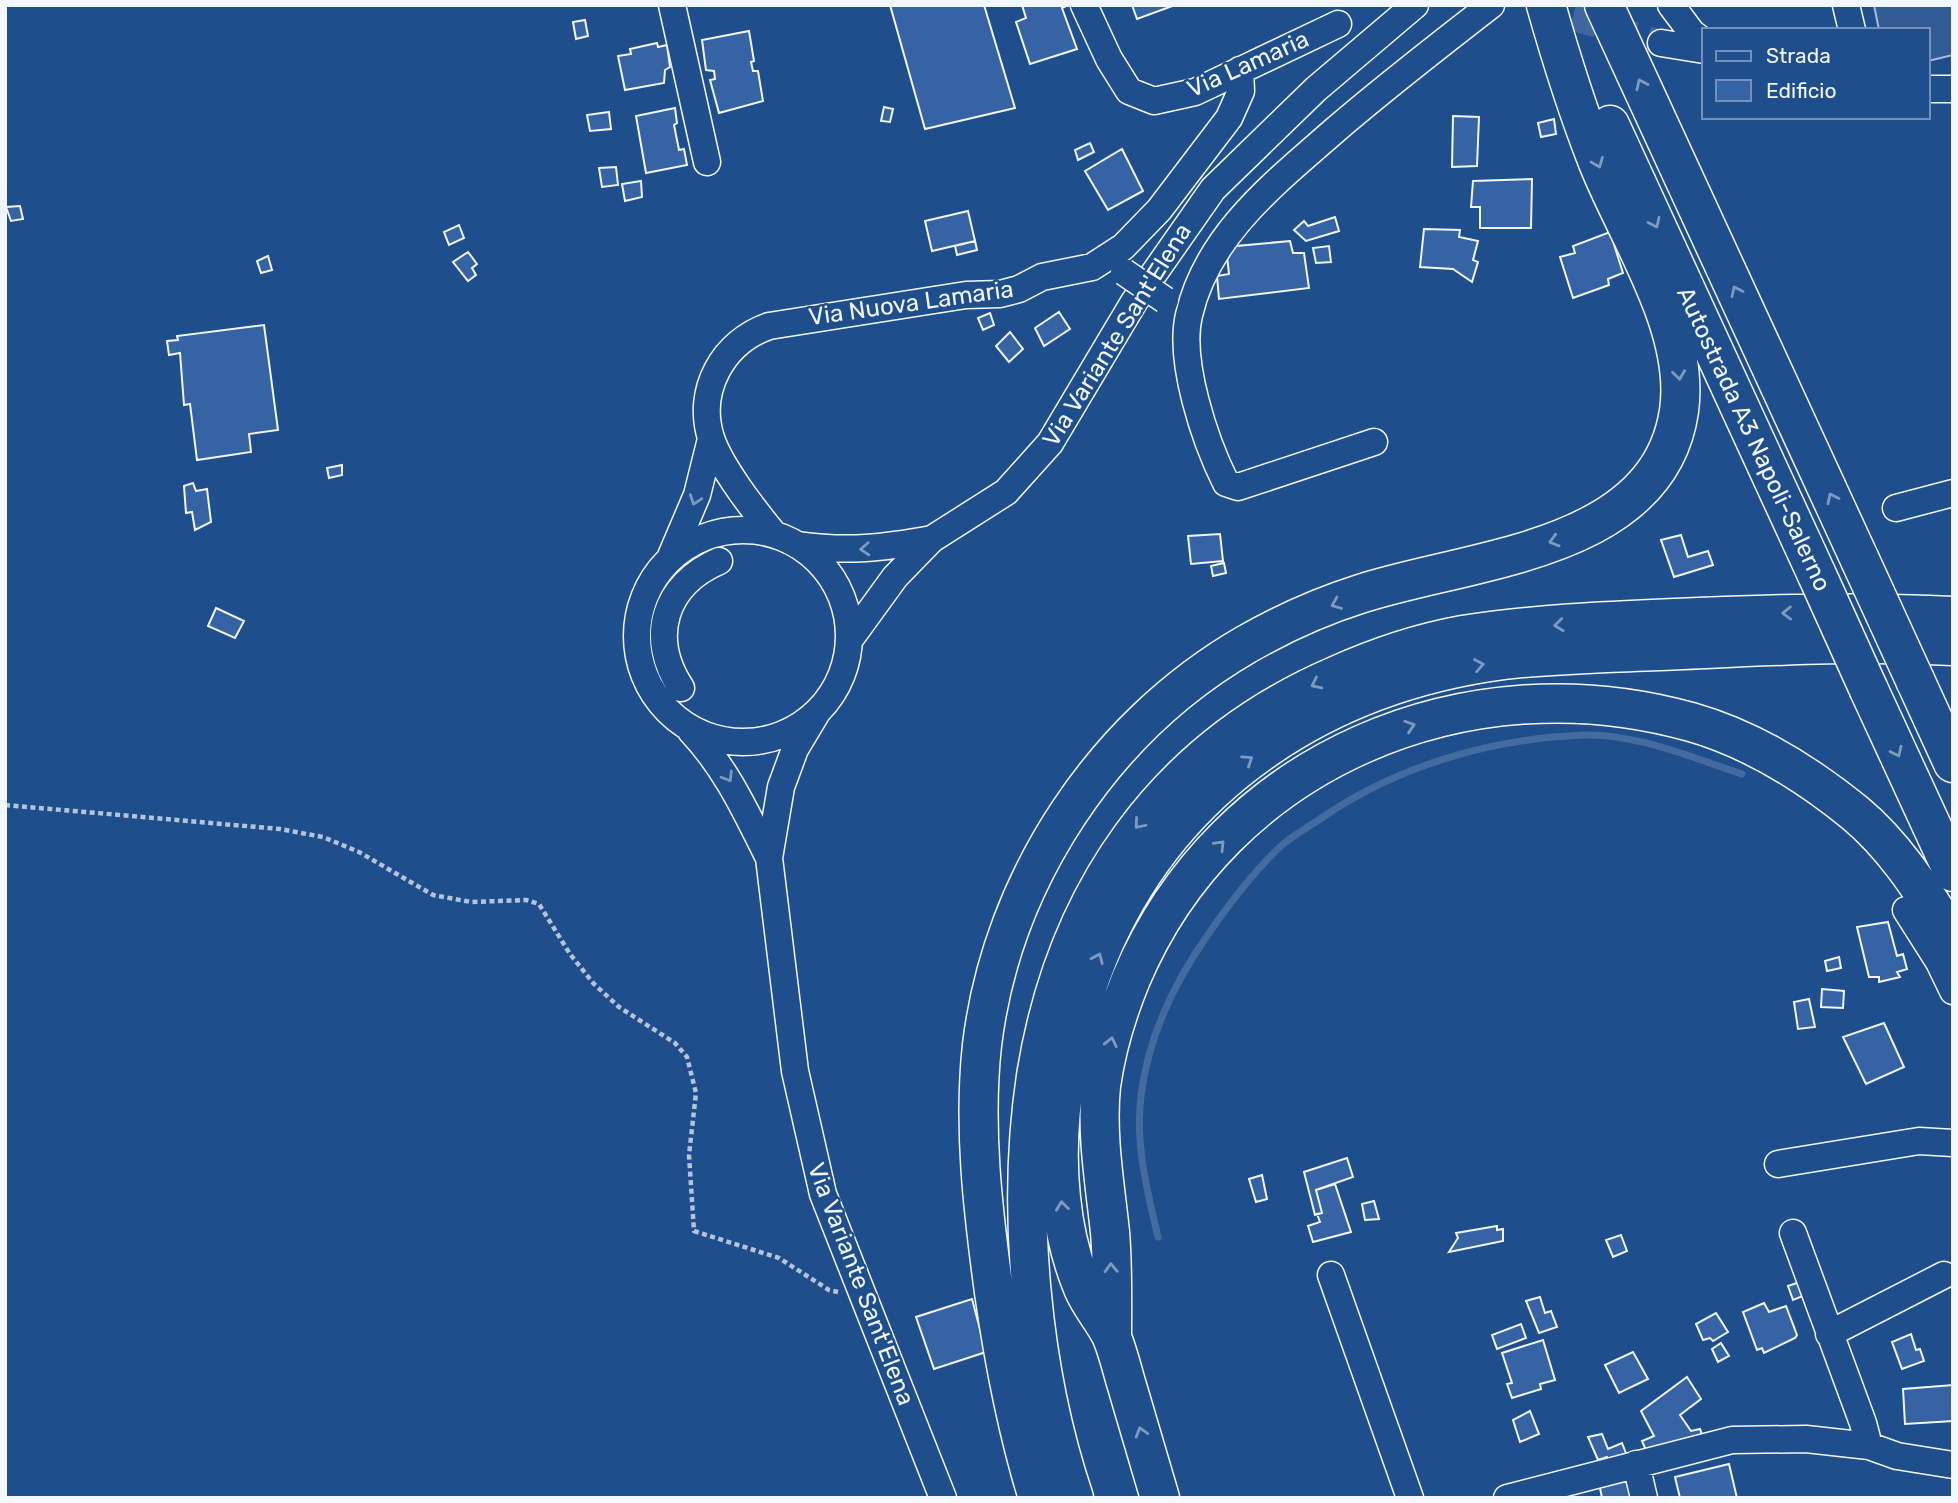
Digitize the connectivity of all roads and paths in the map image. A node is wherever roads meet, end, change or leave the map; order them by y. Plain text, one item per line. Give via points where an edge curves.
1 (672, 5) edge
2 (1084, 5) edge
3 (1415, 5) edge
4 (1491, 5) edge
5 (1546, 5) edge
6 (1555, 5) edge
7 (1604, 5) edge
8 (1671, 5) edge
9 (1846, 5) edge
10 (1338, 24) dead end
11 (1852, 28) edge
12 (1702, 40) edge
13 (1661, 43) tunnel mouth
14 (1702, 50) edge
15 (1240, 70) junction
16 (1930, 89) edge
17 (1953, 89) edge
18 (707, 162) dead end
19 (1115, 265) junction
20 (1188, 316) junction
21 (711, 439) junction
22 (1374, 442) dead end
23 (1953, 493) edge
24 (1896, 509) dead end
25 (773, 533) junction
26 (932, 539) junction
27 (799, 545) junction
28 (670, 557) junction
29 (719, 561) dead end
30 (1953, 616) edge
31 (850, 639) junction
32 (1953, 646) edge
33 (681, 688) dead end
34 (816, 714) junction
35 (685, 725) junction
36 (1953, 763) edge
37 (5, 805) edge
38 (769, 858) junction
39 (1953, 872) edge
40 (1906, 910) dead end
41 (1953, 938) edge
42 (1953, 991) edge
43 (1953, 1143) edge
44 (1778, 1164) dead end
45 (1793, 1233) dead end
46 (1331, 1275) dead end
47 (1944, 1275) dead end
48 (863, 1297) junction
49 (1829, 1334) junction
50 (1112, 1336) junction
51 (1869, 1446) junction
52 (1636, 1464) junction
53 (1953, 1465) edge
54 (943, 1498) edge
55 (1038, 1498) edge
56 (1074, 1498) edge
57 (1160, 1498) edge
58 (1410, 1498) edge
59 (1507, 1498) edge
60 (1644, 1498) edge

1 - 18 street
2 - 15 street, Via Lamaria via 1129,91 1154,102 1195,92
3 - 26 street, Via Variante Sant'Elena via 1316,89 1213,188 1133,302 1050,443 1006,492
4 - 20 street via 1403,72 1263,195 1221,243 1200,279
5 -> 55 highway via 1597,161 1674,340 1681,382 1679,414 1667,451 1626,506 1598,524 1564,539 1360,594 1247,644 1150,716 1104,762 1070,809 1034,874 1000,959 979,1086 979,1140 991,1266 1014,1413
6 -> 39 highway, Autostrada A3 Napoli-Salerno, bridge
36 -> 7 highway, Autostrada A3 Napoli-Salerno, bridge
8 - 12 street
9 - 11 street
10 - 15 street, Via Lamaria
13 - 14 street
15 - 19 street, Via Nuova Lamaria via 1241,91 1229,118 1159,210 1123,247
16 - 17 street
19 - 20 street, bridge
19 - 21 street, Via Nuova Lamaria via 1042,277 1000,294 798,320 748,333 716,370 707,413
20 - 22 street via 1189,367 1226,483 1238,487
21 - 25 street, Via Nuova Lamaria via 749,504
21 -> 28 street via 697,495
23 - 24 street
25 - 27 street
25 - 28 street via 719,532 693,541
26 -> 27 street, Via Variante Sant'Elena via 870,550
26 - 31 street, Via Variante Sant'Elena via 895,577
27 - 31 street via 837,584 847,611
28 - 35 street via 641,603 637,644 648,684 663,706
29 - 33 street via 690,578 670,606 665,622 666,657
30 -> 56 highway via 1776,614 1584,622 1461,636 1360,665 1272,708 1193,766 1161,798 1107,871 1067,952 1050,1005 1034,1087 1026,1227 1043,1363
31 - 34 street via 846,667
50 -> 32 highway via 1084,1290 1066,1236 1060,1193 1061,1125 1080,1016 1094,966 1139,877 1198,804 1241,764 1349,702 1401,682 1503,660 1808,645
34 - 35 street via 793,730 757,741 710,737
34 - 38 street, Via Variante Sant'Elena via 795,749 781,787
35 -> 38 street, Via Variante Sant'Elena via 715,756
37 - 48 path via 323,836 433,895 471,902 526,900 539,904 594,984 687,1057 696,1093 689,1156 694,1231 779,1258 829,1290
38 - 48 street, Via Variante Sant'Elena via 804,1124 823,1194
40 - 42 street
50 -> 41 highway via 1101,1088 1114,1028 1132,978 1155,932 1215,850 1291,782 1335,756 1421,722 1512,704 1599,704 1694,723 1779,760 1857,815 1916,881
43 - 44 street via 1919,1141
45 - 49 street
46 - 58 street
47 - 49 street
48 - 54 street, Via Variante Sant'Elena
49 - 51 street
57 -> 50 highway
51 - 52 street via 1806,1439 1732,1440
51 - 53 street via 1897,1456
52 - 59 street
52 - 60 street

